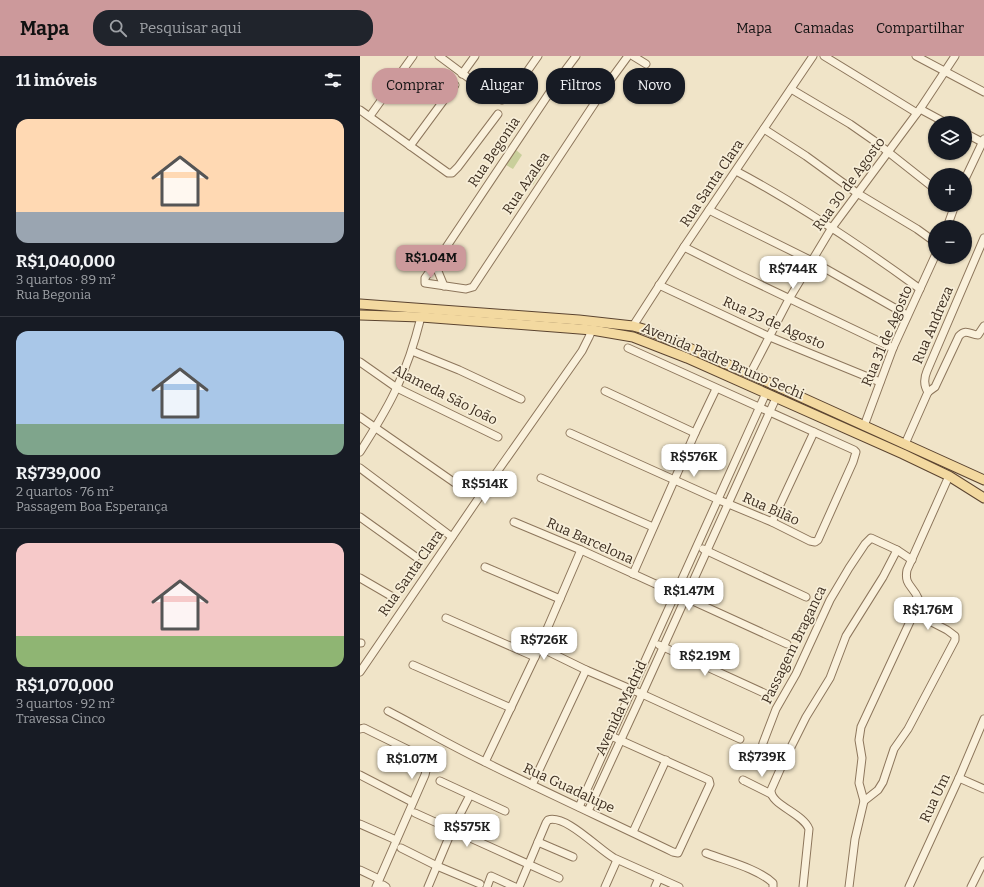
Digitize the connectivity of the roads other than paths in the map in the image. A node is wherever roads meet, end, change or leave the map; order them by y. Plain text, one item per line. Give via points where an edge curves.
1 (413, 56) edge
2 (439, 56) edge
3 (475, 56) edge
4 (538, 56) edge
5 (576, 56) edge
6 (628, 56) edge
7 (633, 56) edge
8 (814, 56) edge
9 (824, 56) edge
10 (916, 56) edge
11 (955, 56) edge
12 (646, 64) dead end
13 (567, 68) edge
14 (944, 71) junction
15 (462, 74) junction
16 (615, 74) edge
17 (791, 89) junction
18 (984, 92) edge
19 (546, 98) edge
20 (441, 104) edge
21 (594, 104) edge
22 (360, 110) edge
23 (918, 111) junction
24 (498, 114) dead end
25 (370, 116) junction
26 (930, 116) edge
27 (764, 129) junction
28 (972, 136) edge
29 (983, 140) edge
30 (410, 146) junction
31 (888, 151) junction
32 (970, 168) edge
33 (736, 171) junction
34 (928, 183) edge
35 (857, 193) junction
36 (709, 210) junction
37 (832, 229) junction
38 (928, 237) edge
39 (984, 238) edge
40 (684, 247) junction
41 (812, 261) junction
42 (435, 264) junction
43 (931, 264) edge
44 (426, 284) joint
45 (659, 285) junction
46 (444, 286) junction
47 (920, 289) junction
48 (789, 298) junction
49 (360, 304) edge
50 (360, 315) edge
51 (908, 315) junction
52 (422, 316) junction
53 (633, 326) junction
54 (984, 326) edge
55 (592, 330) junction
56 (770, 336) junction
57 (628, 348) dead end
58 (893, 348) junction
59 (412, 352) junction
60 (360, 362) edge
61 (750, 374) junction
62 (880, 382) junction
63 (397, 388) junction
64 (716, 389) junction
65 (605, 391) dead end
66 (928, 392) junction
67 (766, 393) junction
68 (776, 398) junction
69 (521, 399) dead end
70 (760, 408) junction
71 (770, 412) junction
72 (360, 417) edge
73 (864, 426) junction
74 (375, 428) junction
75 (570, 432) dead end
76 (814, 432) junction
77 (695, 433) junction
78 (498, 437) dead end
79 (905, 444) junction
80 (360, 452) edge
81 (360, 468) edge
82 (949, 476) junction
83 (541, 478) dead end
84 (675, 479) junction
85 (984, 480) edge
86 (455, 483) dead end
87 (983, 496) edge
88 (719, 500) junction
89 (728, 504) junction
90 (360, 517) edge
91 (514, 522) dead end
92 (772, 522) junction
93 (653, 527) junction
94 (452, 537) junction
95 (698, 547) junction
96 (581, 550) junction
97 (898, 550) junction
98 (707, 551) junction
99 (416, 557) dead end
100 (912, 560) junction
101 (485, 567) dead end
102 (633, 574) junction
103 (360, 578) edge
104 (676, 594) junction
105 (391, 596) dead end
106 (806, 597) dead end
107 (685, 598) junction
108 (560, 599) junction
109 (914, 613) junction
110 (446, 618) dead end
111 (654, 643) junction
112 (787, 644) dead end
113 (539, 647) junction
114 (664, 647) junction
115 (535, 657) junction
116 (413, 666) dead end
117 (586, 670) junction
118 (360, 672) edge
119 (632, 690) junction
120 (642, 694) junction
121 (764, 694) dead end
122 (511, 708) junction
123 (388, 711) dead end
124 (984, 719) edge
125 (360, 729) edge
126 (611, 736) junction
127 (740, 739) dead end
128 (621, 740) junction
129 (666, 760) junction
130 (485, 762) junction
131 (783, 763) junction
132 (360, 775) edge
133 (959, 778) junction
134 (743, 780) dead end
135 (440, 781) dead end
136 (532, 785) junction
137 (984, 789) edge
138 (771, 794) junction
139 (470, 795) junction
140 (864, 801) junction
141 (412, 802) junction
142 (579, 807) junction
143 (505, 811) dead end
144 (588, 811) junction
145 (415, 813) dead end
146 (360, 824) edge
147 (452, 830) junction
148 (632, 832) junction
149 (396, 840) junction
150 (538, 842) junction
151 (401, 848) dead end
152 (706, 853) dead end
153 (572, 857) dead end
154 (617, 860) junction
155 (984, 861) edge
156 (528, 864) junction
157 (437, 866) junction
158 (360, 870) edge
159 (559, 878) dead end
160 (659, 878) junction
161 (480, 884) dead end
162 (381, 885) edge
163 (428, 887) edge
164 (487, 887) edge
165 (515, 887) edge
166 (519, 887) edge
167 (605, 887) edge
168 (655, 887) edge
169 (679, 887) edge
170 (773, 887) edge
171 (804, 887) edge
172 (849, 887) edge
173 (909, 887) edge
174 (971, 887) edge

1 - 25 street
2 - 15 street
3 - 15 street
4 - 15 street via 505,99 494,97
5 - 13 street, Rua Begonia
6 - 16 street, Rua Azalea
7 - 12 street
8 - 17 street, Rua Santa Clara
9 - 23 street
10 - 14 street
11 - 14 street, Rua 30 de Agosto
14 - 18 street
14 - 23 street, Rua 30 de Agosto
17 - 27 street, Rua Santa Clara
17 - 31 street via 850,124
19 - 42 street, Rua Begonia
20 - 30 street
21 - 46 street, Rua Azalea via 473,287 466,289
22 - 25 street
23 - 26 street
23 - 31 street, Rua 30 de Agosto
24 - 30 street via 452,173 443,170
25 - 30 street
27 - 33 street, Rua Santa Clara
27 - 35 street
28 - 29 street
29 - 32 street
31 - 34 street
31 - 35 street, Rua 30 de Agosto
33 - 36 street, Rua Santa Clara
33 - 37 street
35 - 37 street, Rua 30 de Agosto
35 - 38 street
36 - 40 street, Rua Santa Clara
36 - 41 street
37 - 41 street, Rua 30 de Agosto
37 - 47 street
39 - 66 street, Rua Andreza via 927,371 925,386
40 - 45 street, Rua Santa Clara
40 - 48 street
41 - 48 street, Rua 30 de Agosto
41 - 51 street
42 - 44 street, Rua Begonia via 425,278
42 - 46 street
43 - 47 street, Rua 31 de Agosto
44 - 46 street, Rua Azalea
45 - 53 street, Rua Santa Clara
45 - 56 street, Rua 23 de Agosto
47 - 51 street, Rua 31 de Agosto
48 - 56 street, Rua 30 de Agosto
48 - 58 street
49 - 53 main road, Avenida Padre Bruno Sechi
50 - 52 main road, Avenida Padre Bruno Sechi
51 - 58 street, Rua 31 de Agosto
52 - 55 main road, Avenida Padre Bruno Sechi
52 - 59 street
53 - 61 main road, Avenida Padre Bruno Sechi
54 - 66 street via 978,335 964,332 959,336 935,387
55 - 67 main road, Avenida Padre Bruno Sechi via 636,338
55 - 94 street, Rua Santa Clara via 582,351
56 - 61 street, Rua 30 de Agosto
56 - 62 street, Rua 23 de Agosto
57 - 64 street
58 - 62 street, Rua 31 de Agosto
59 - 63 street
59 - 69 street via 459,370
60 - 63 street, Alameda São João
61 - 73 main road, Avenida Padre Bruno Sechi
62 - 73 street, Rua 31 de Agosto
63 - 74 street
63 - 78 street, Alameda São João
64 - 70 street
64 - 77 street
65 - 77 street
66 - 79 street, Rua Andreza
67 - 68 main road, Avenida Padre Bruno Sechi
67 - 70 street, Avenida Madrid
68 - 71 street, Avenida Madrid
68 - 82 main road, Avenida Padre Bruno Sechi
70 - 71 street
70 - 88 street, Avenida Madrid
71 - 76 street
71 - 89 street, Avenida Madrid
72 - 74 street
73 - 79 main road, Avenida Padre Bruno Sechi
74 - 80 street
74 - 86 street
75 - 84 street, Rua Bilão
76 - 92 street
76 - 92 street, Rua Bilão via 856,452 818,540 810,541
77 - 84 street
79 - 85 main road, Avenida Padre Bruno Sechi
81 - 94 street
82 - 87 main road, Avenida Padre Bruno Sechi
82 - 100 street
83 - 93 street
84 - 88 street, Rua Bilão
84 - 93 street
88 - 89 street, Rua Bilão
88 - 95 street, Avenida Madrid
89 - 92 street, Rua Bilão
89 - 98 street, Avenida Madrid
90 - 99 street
91 - 96 street, Rua Barcelona
93 - 102 street
94 - 118 street, Rua Santa Clara
95 - 98 street
95 - 104 street, Avenida Madrid
96 - 102 street, Rua Barcelona
96 - 108 street
97 - 100 street
97 - 131 street via 846,636 830,678 806,717
97 - 131 street, Passagem Braganca via 873,538 869,539 840,582 796,674 776,709 762,748 764,753
98 - 106 street
98 - 107 street, Avenida Madrid
100 - 109 street via 906,577 918,598
101 - 108 street
102 - 104 street, Rua Barcelona
103 - 105 street
104 - 107 street, Rua Barcelona
104 - 111 street, Avenida Madrid
107 - 112 street, Rua Barcelona
107 - 114 street, Avenida Madrid
108 - 113 street
109 - 140 street via 861,727 859,740 862,758 859,783
109 - 140 street via 947,630 956,640 894,749 883,782 878,790
110 - 115 street
111 - 114 street
111 - 119 street, Avenida Madrid
113 - 115 street
113 - 117 street
114 - 120 street, Avenida Madrid
114 - 121 street
115 - 122 street
116 - 122 street
117 - 119 street
117 - 136 street
119 - 120 street
119 - 126 street, Avenida Madrid
120 - 127 street
120 - 128 street, Avenida Madrid
122 - 130 street
123 - 130 street, Rua Guadalupe
124 - 133 street, Rua Um
125 - 141 street via 364,728 421,756 428,763
126 - 128 street
126 - 142 street, Avenida Madrid
128 - 129 street
128 - 144 street, Avenida Madrid
129 - 148 street
129 - 148 street, Rua Guadalupe via 709,780 710,784 678,853
130 - 136 street, Rua Guadalupe
131 - 138 street
132 - 141 street
133 - 137 street
133 - 173 street, Rua Um
134 - 138 street
135 - 139 street
136 - 142 street, Rua Guadalupe
138 - 171 street via 808,826
139 - 143 street
139 - 147 street
140 - 172 street
141 - 149 street
142 - 144 street, Rua Guadalupe
144 - 148 street, Rua Guadalupe
145 - 147 street
146 - 149 street
147 - 156 street
147 - 157 street
149 - 162 street
150 - 153 street
150 - 154 street via 546,823 552,819 582,832
150 - 156 street
151 - 157 street
152 - 170 street via 759,874 771,881
154 - 160 street
154 - 167 street
155 - 174 street
156 - 159 street
156 - 166 street
157 - 161 street
157 - 163 street
158 - 162 street
160 - 168 street
160 - 169 street
164 - 165 street via 491,876

